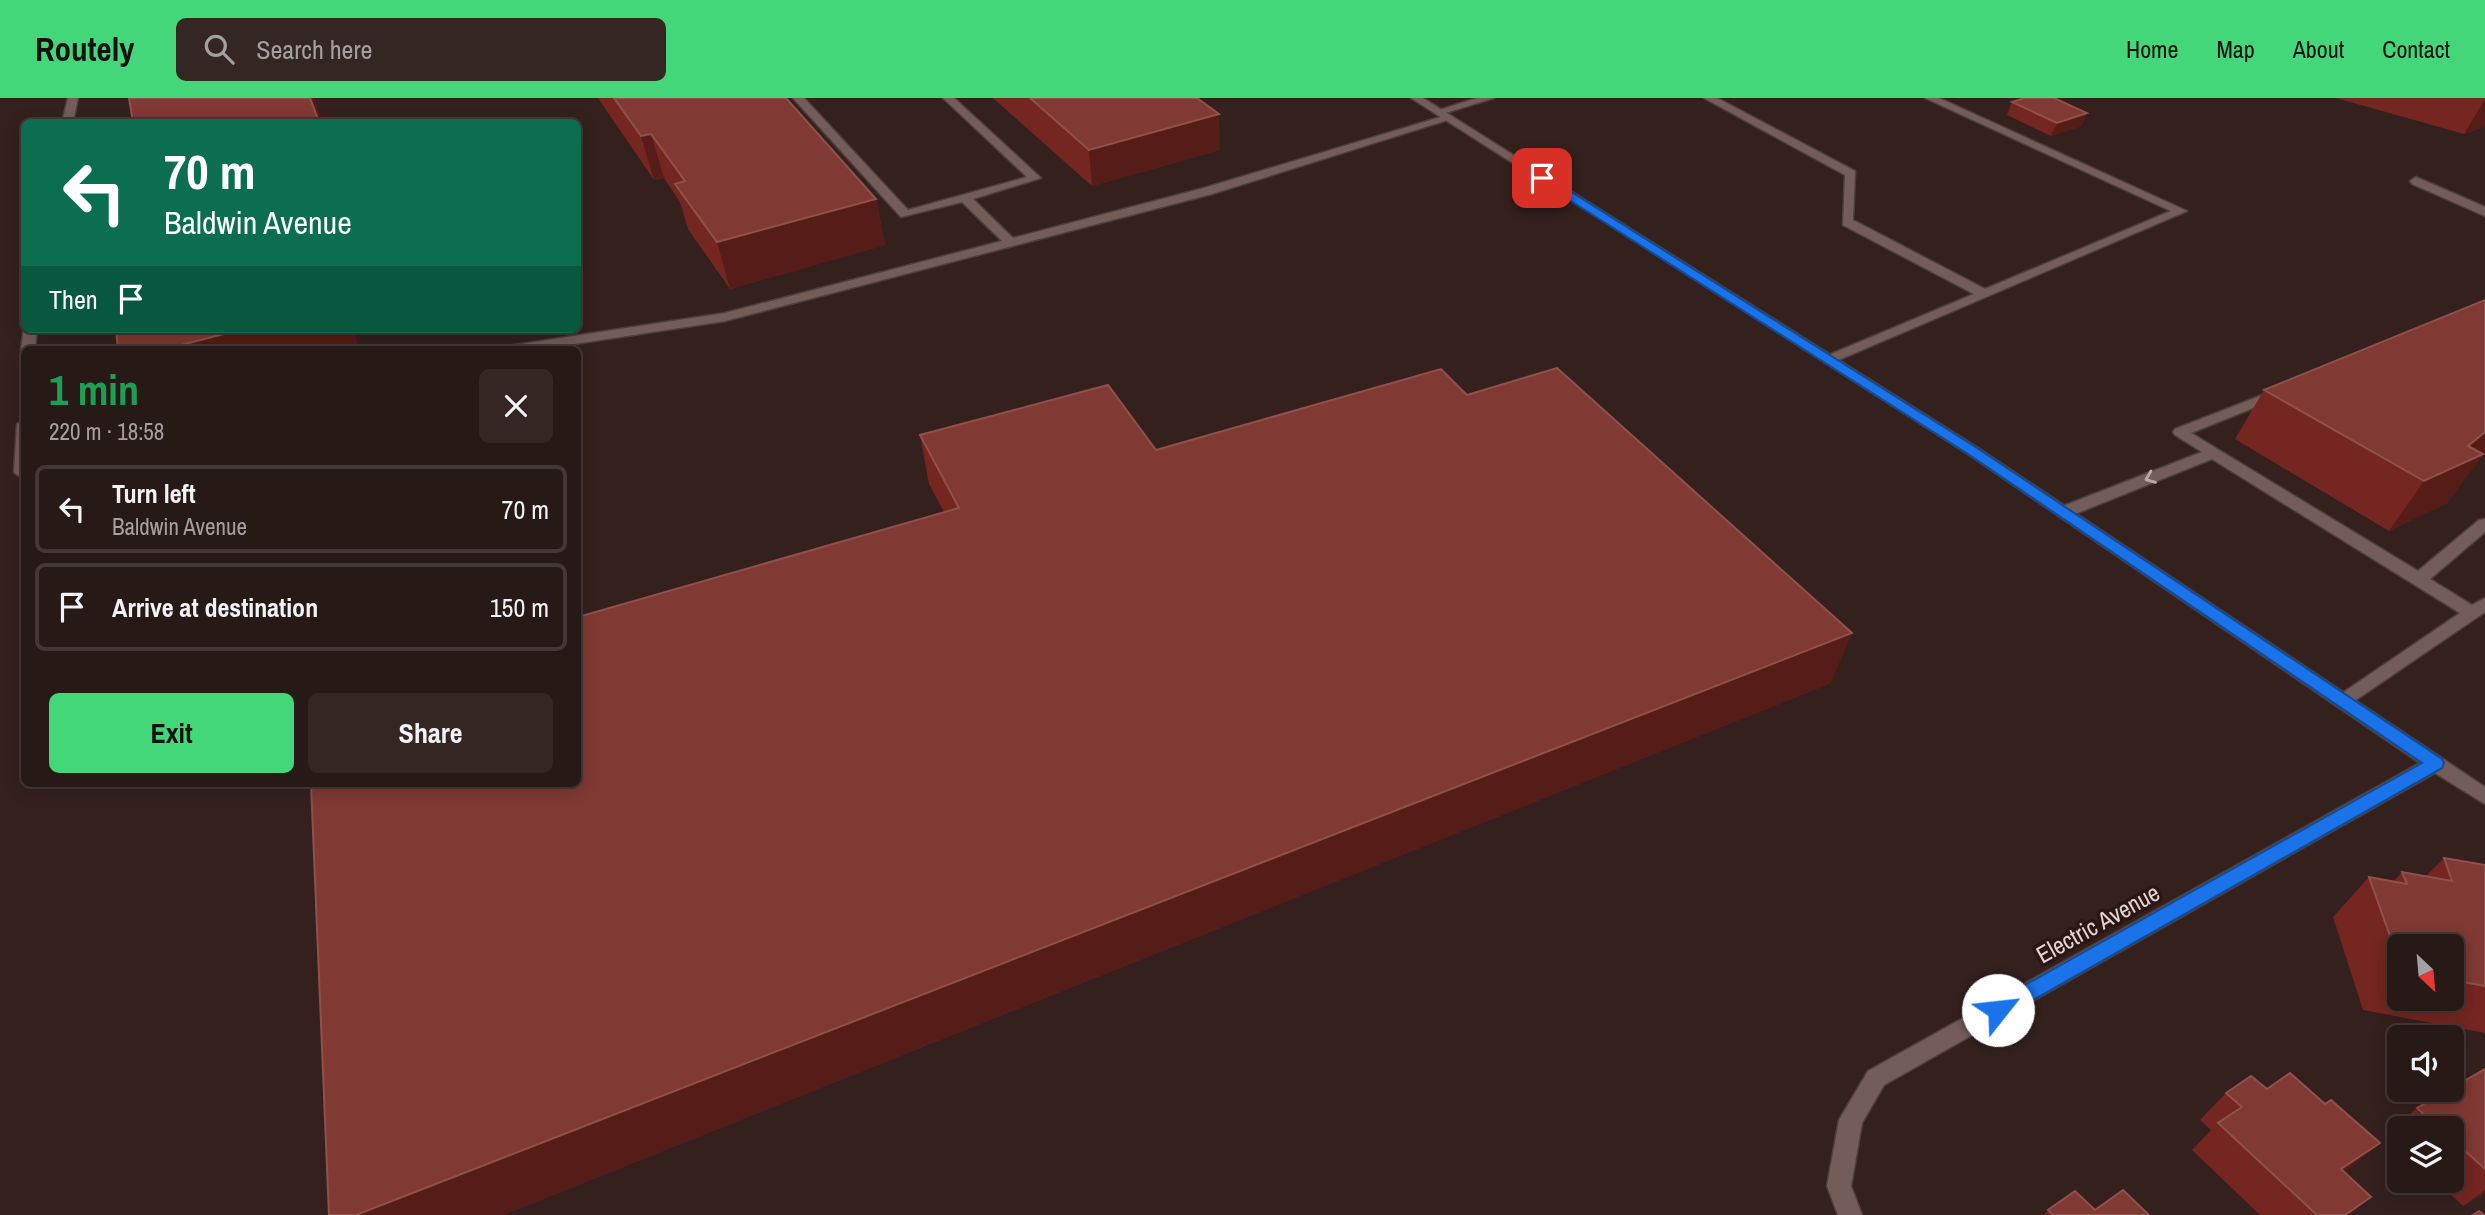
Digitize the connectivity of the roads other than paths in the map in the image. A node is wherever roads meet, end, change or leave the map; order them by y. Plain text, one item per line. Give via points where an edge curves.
1 (73, 98) edge
2 (798, 98) edge
3 (948, 98) edge
4 (1416, 98) edge
5 (1489, 98) edge
6 (1709, 98) edge
7 (1930, 98) edge
8 (1444, 115) junction
9 (69, 119) edge
10 (2416, 181) dead end
11 (965, 198) junction
12 (2485, 212) edge
13 (1010, 242) junction
14 (1985, 294) junction
15 (534, 346) edge
16 (1829, 360) junction
17 (2294, 386) edge
18 (2213, 453) junction
19 (2064, 512) junction
20 (2485, 524) edge
21 (2418, 580) junction
22 (2478, 608) edge
23 (2344, 702) junction
24 (2436, 763) junction
25 (2485, 797) edge
26 (1850, 1215) edge

1 - 9 street
2 - 11 street via 905,214
3 - 11 street via 1035,178
4 - 8 street
5 - 8 street
6 - 14 street via 1851,173 1847,222
7 - 14 street via 2181,211
8 - 13 street via 1208,191
8 - 16 street
10 - 12 street
11 - 13 street
13 - 15 street via 725,317
14 - 16 street
16 - 19 street
17 - 18 street via 2180,432
18 -> 19 street
18 - 21 street
19 - 23 street
20 - 21 street
21 - 22 street
22 - 23 street
23 - 24 street
24 - 25 street
24 - 26 street, Electric Avenue via 1876,1079 1851,1120 1839,1186

